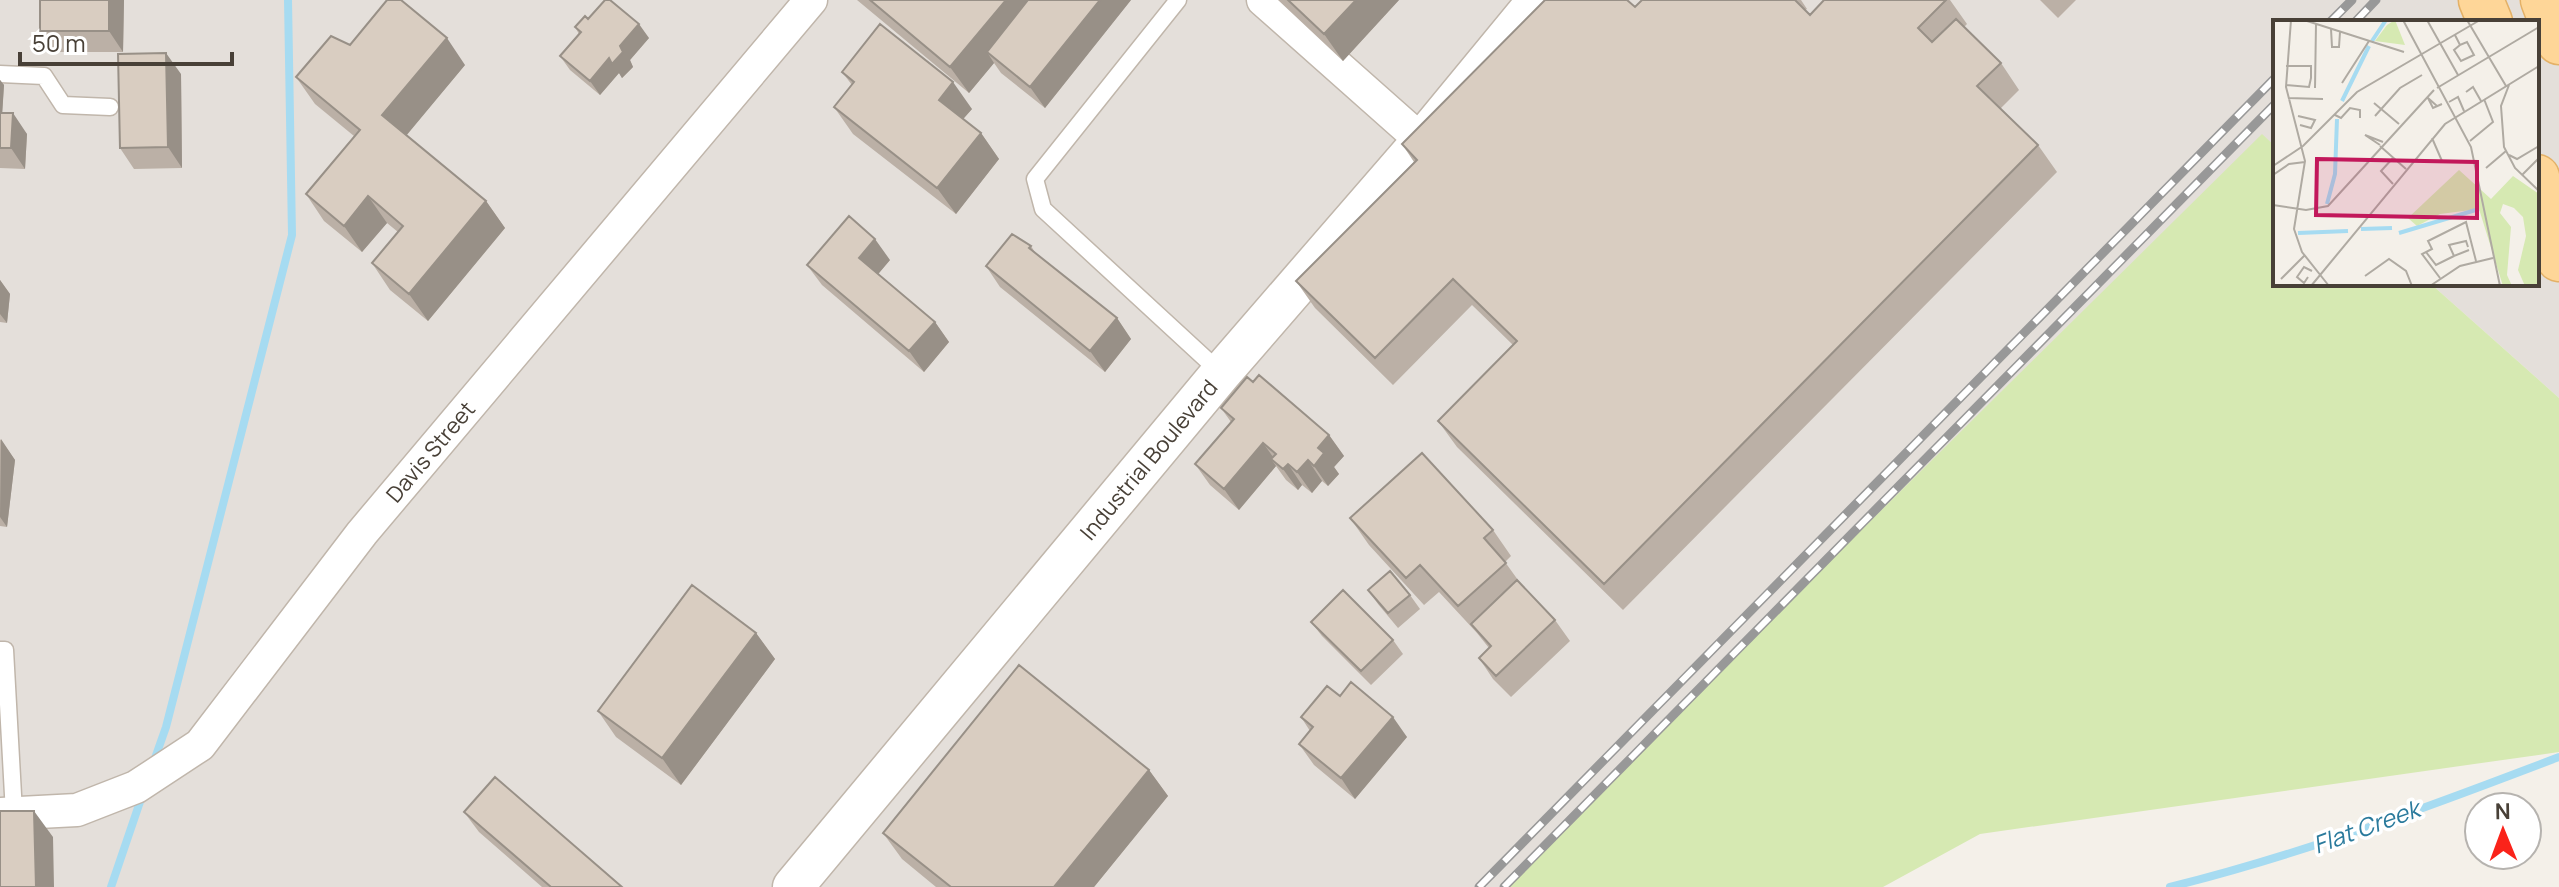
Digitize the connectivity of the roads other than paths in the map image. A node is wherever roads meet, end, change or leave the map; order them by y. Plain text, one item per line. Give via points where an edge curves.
1 (811, 0) edge
2 (1178, 0) edge
3 (1263, 0) edge
4 (1538, 0) edge
5 (2481, 0) edge
6 (2543, 0) edge
7 (2489, 20) edge
8 (2559, 42) edge
9 (0, 74) edge
10 (110, 107) dead end
11 (1422, 141) junction
12 (2539, 184) edge
13 (2559, 259) edge
14 (1221, 373) junction
15 (0, 650) edge
16 (7, 813) edge
17 (793, 887) edge

1 - 16 street, Davis Street via 362,533 200,745 136,787 77,810
2 - 14 lane via 1035,179 1043,209
3 - 11 street
4 - 11 street, Industrial Boulevard
5 - 7 main road
6 - 8 main road
9 - 10 lane via 44,76 63,105
11 - 14 street, Industrial Boulevard
12 - 13 main road
14 - 17 street, Industrial Boulevard
15 - 16 lane via 5,650

